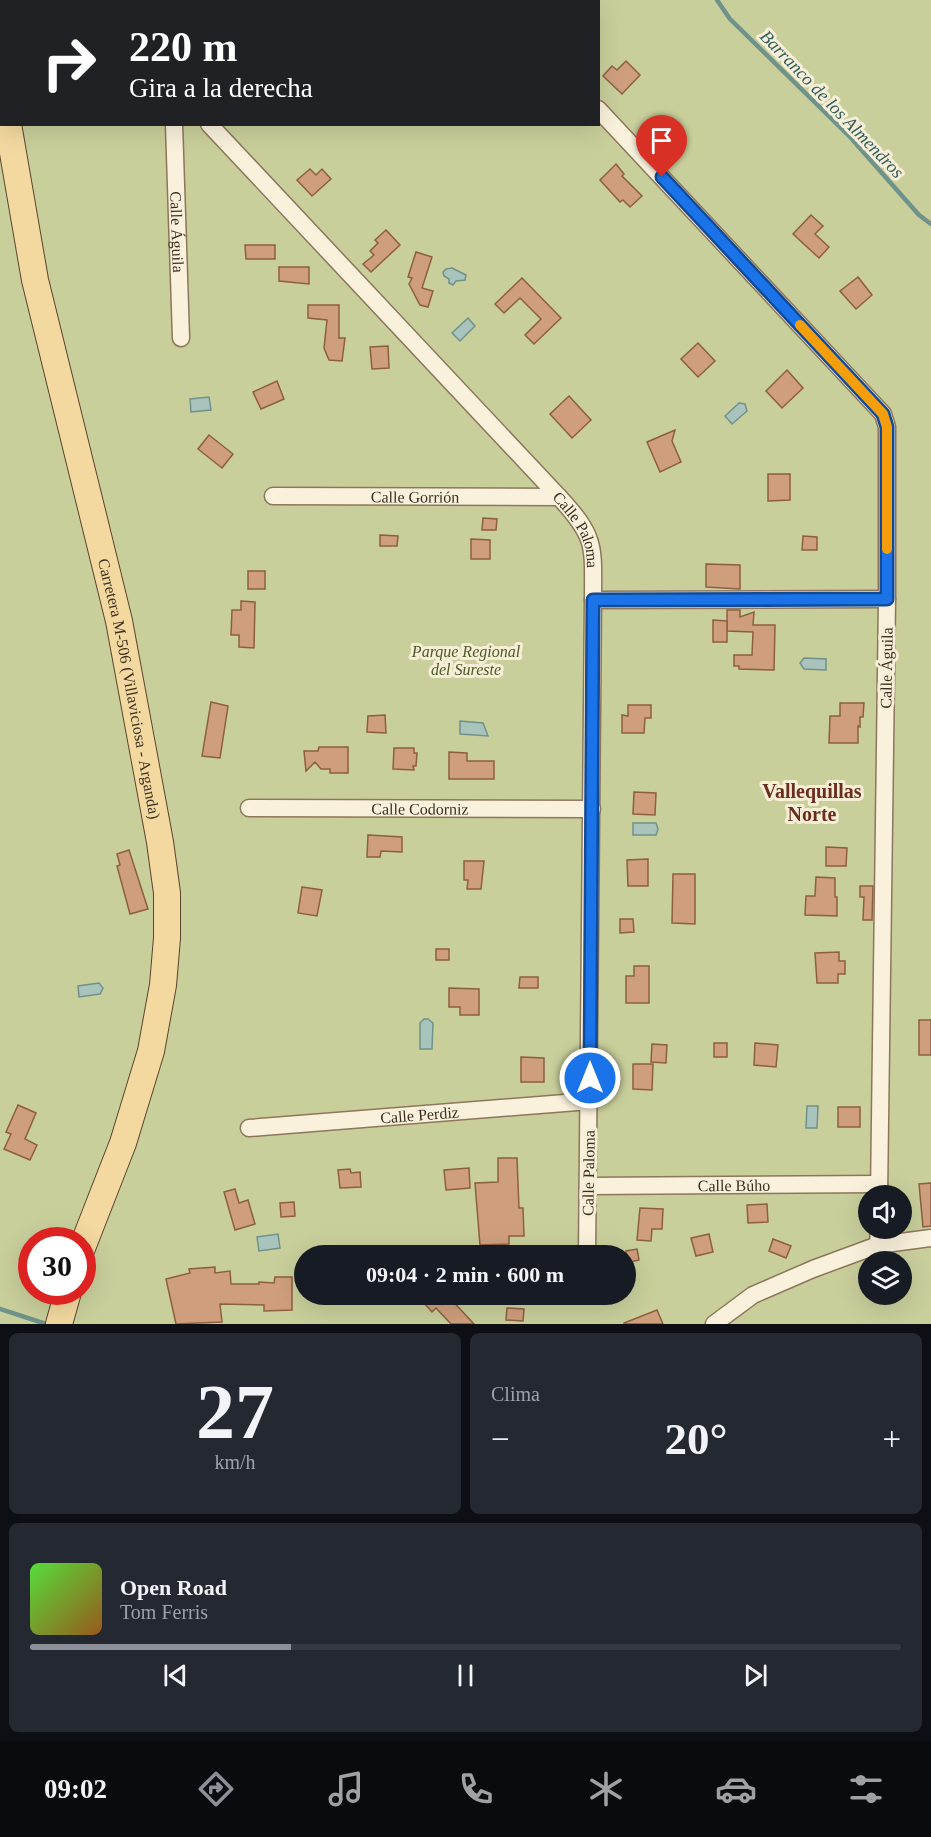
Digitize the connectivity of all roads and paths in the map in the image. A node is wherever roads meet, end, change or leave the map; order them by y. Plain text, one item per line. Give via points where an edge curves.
1 (600, 111) edge
2 (8, 126) edge
3 (174, 126) edge
4 (211, 126) edge
5 (181, 338) dead end
6 (273, 496) dead end
7 (559, 497) junction
8 (887, 599) junction
9 (593, 600) junction
10 (249, 808) dead end
11 (592, 809) junction
12 (590, 1101) junction
13 (249, 1128) dead end
14 (879, 1185) edge
15 (588, 1186) junction
16 (858, 1190) edge
17 (90, 1227) edge
18 (912, 1238) edge
19 (931, 1238) edge
20 (874, 1239) edge
21 (587, 1245) edge
22 (64, 1305) edge
23 (59, 1324) edge
24 (714, 1324) edge

1 - 8 street, Calle Águila via 883,414 887,427
2 - 17 main road, Carretera M-506 (Villaviciosa - Arganda) via 35,280 122,631 166,893 163,985 151,1051 123,1143
3 - 5 street, Calle Águila
4 - 7 street, Calle Paloma
6 - 7 street, Calle Gorrión
7 - 9 street, Calle Paloma via 590,538
8 - 9 street
8 - 14 street, Calle Águila
9 - 11 street, Calle Paloma
10 - 11 street, Calle Codorniz
11 - 12 street, Calle Paloma
12 - 13 street, Calle Perdiz
12 - 15 street, Calle Paloma
15 - 16 street, Calle Búho
15 - 21 street, Calle Paloma
18 - 19 street
20 - 24 street via 753,1295
22 - 23 main road

